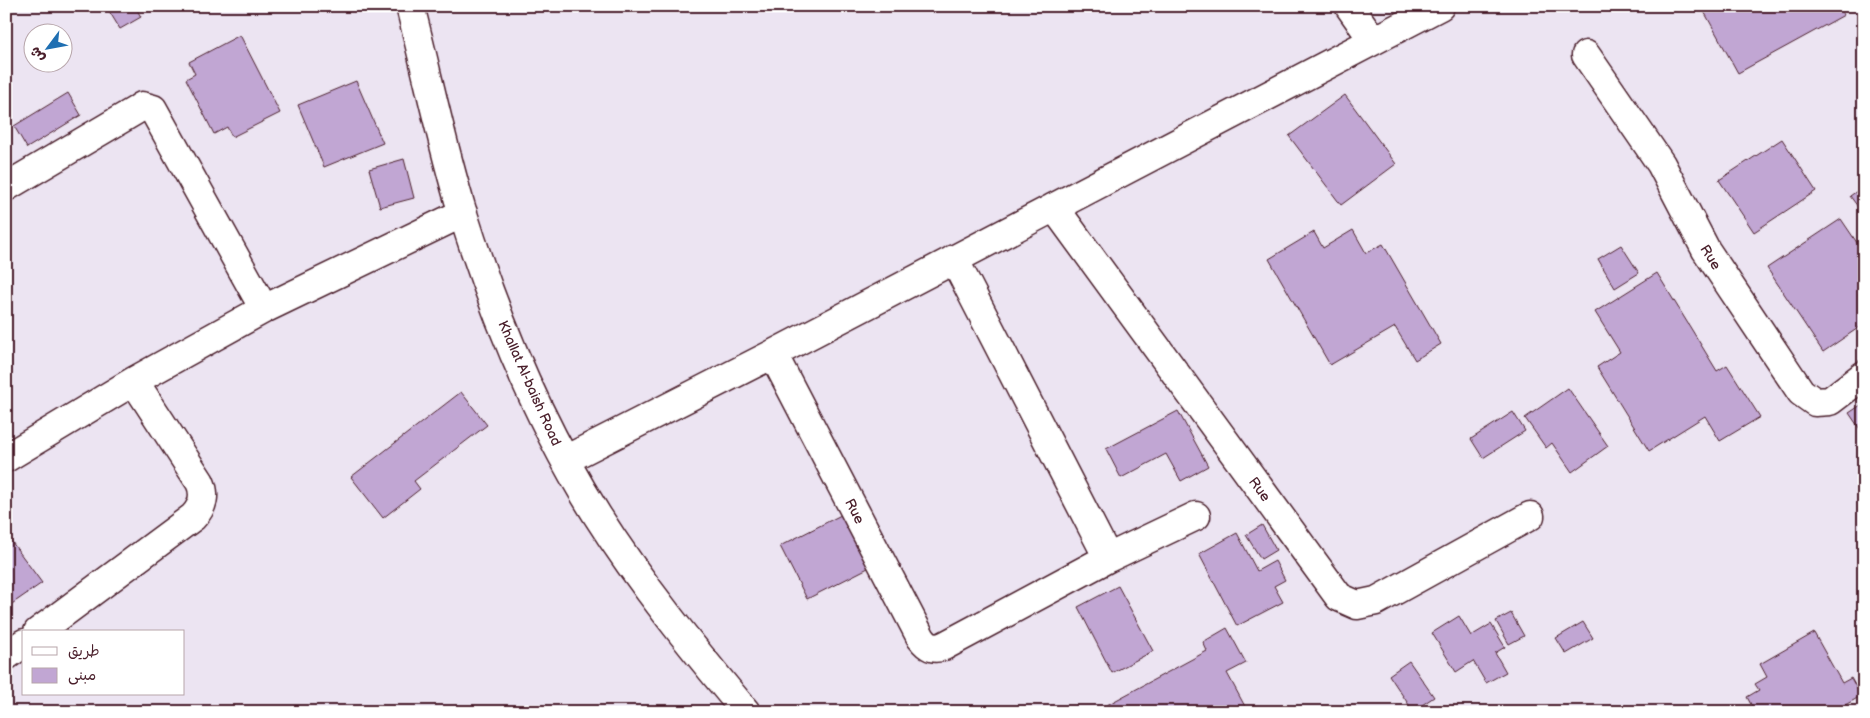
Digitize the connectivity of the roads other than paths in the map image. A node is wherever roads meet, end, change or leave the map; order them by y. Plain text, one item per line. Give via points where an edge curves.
1 (410, 6) edge
2 (1349, 6) edge
3 (1440, 6) edge
4 (1374, 40) junction
5 (1586, 55) dead end
6 (6, 187) edge
7 (1054, 208) junction
8 (463, 213) junction
9 (954, 259) junction
10 (264, 309) junction
11 (773, 354) junction
12 (1864, 375) edge
13 (134, 381) junction
14 (6, 458) edge
15 (565, 460) junction
16 (1196, 516) dead end
17 (1530, 516) dead end
18 (1108, 558) junction
19 (41, 630) edge
20 (22, 644) edge
21 (6, 656) edge
22 (746, 712) edge

1 - 8 street, Khallat Al-baish Road
2 - 4 street
3 - 4 street
4 - 7 street
5 - 12 street, Rue via 1661,164 1706,250 1801,392 1815,402 1830,401
6 - 10 street via 138,108 153,109
7 - 9 street
7 - 17 street, Rue via 1339,597 1357,604 1376,601
8 - 10 street
8 - 15 street, Khallat Al-baish Road via 519,365
9 - 11 street
9 - 18 street
10 - 13 street
11 - 15 street
11 - 18 street, Rue via 928,646 944,646
13 - 14 street
13 - 19 street via 200,482 204,497 202,505 193,517
15 - 22 street, Khallat Al-baish Road via 596,514 666,616
16 - 18 street, Rue
20 - 21 street

